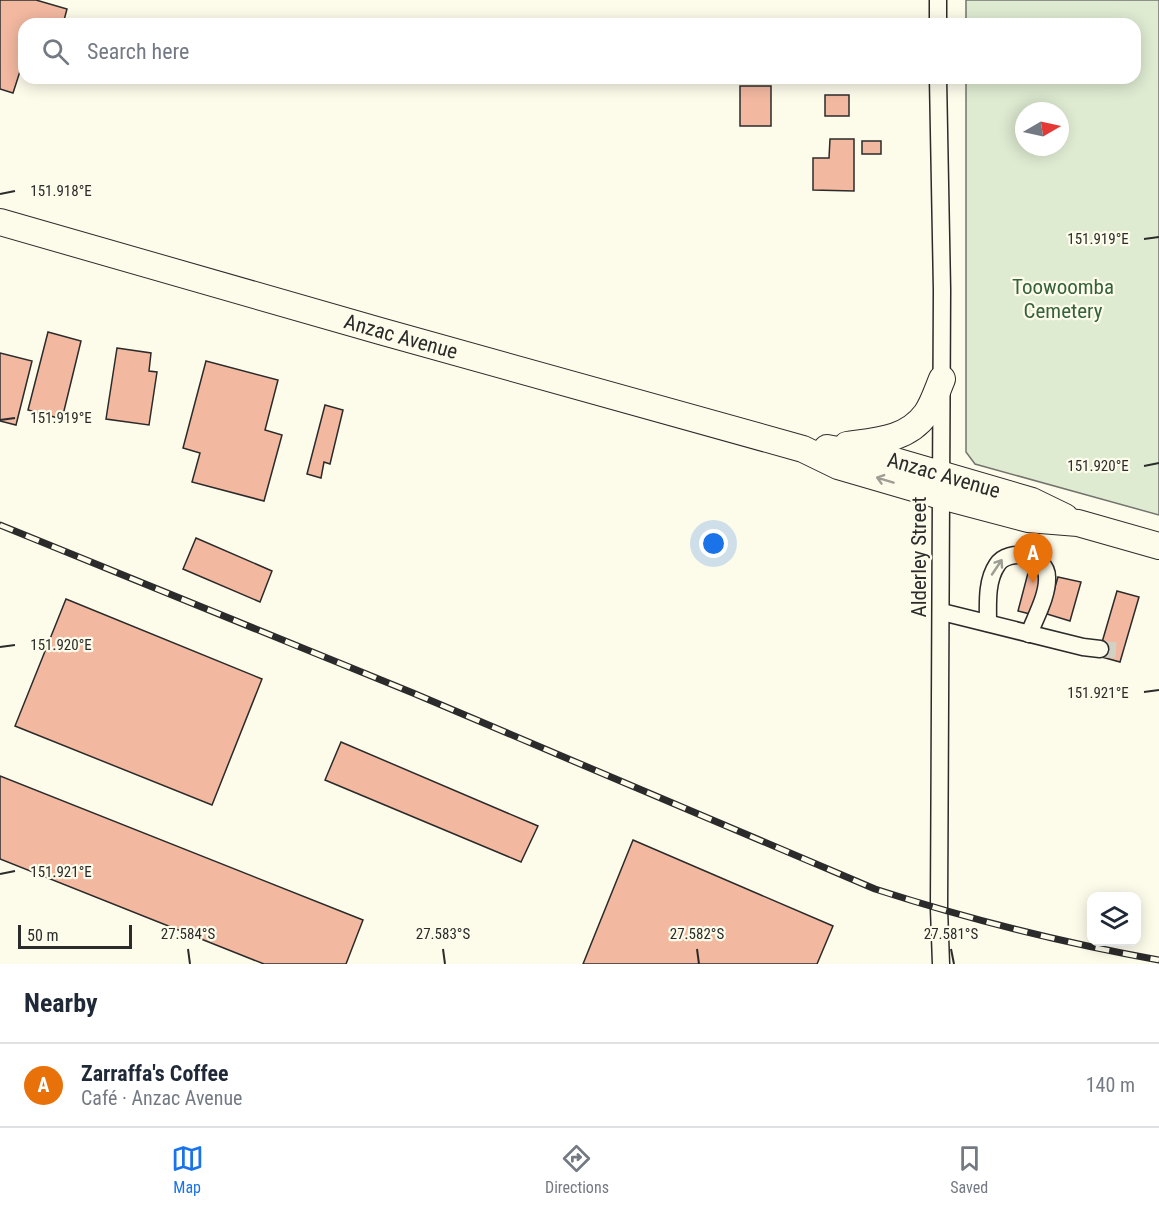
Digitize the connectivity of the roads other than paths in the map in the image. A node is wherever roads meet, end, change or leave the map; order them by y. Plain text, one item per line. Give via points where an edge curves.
1 (938, 0) edge
2 (938, 18) edge
3 (938, 84) edge
4 (0, 222) edge
5 (942, 379) junction
6 (803, 448) junction
7 (832, 448) junction
8 (942, 486) junction
9 (1159, 546) edge
10 (942, 612) junction
11 (987, 623) junction
12 (1029, 634) junction
13 (1100, 649) tunnel mouth
14 (941, 964) edge

1 - 2 street
3 - 5 street, Alderley Street
4 - 6 highway, Anzac Avenue
5 - 7 highway via 927,413 905,432 888,439
5 - 8 street, Alderley Street
6 - 7 highway, Anzac Avenue
8 -> 6 highway, Anzac Avenue via 838,466
7 - 8 highway, Anzac Avenue via 895,461
8 - 9 highway, Anzac Avenue via 1032,501 1077,524
8 - 10 street, Alderley Street
10 - 11 street
10 - 14 street, Alderley Street
11 - 12 street
11 -> 12 street via 990,581 997,564 1005,557 1026,556 1042,563 1048,579
12 - 13 street

